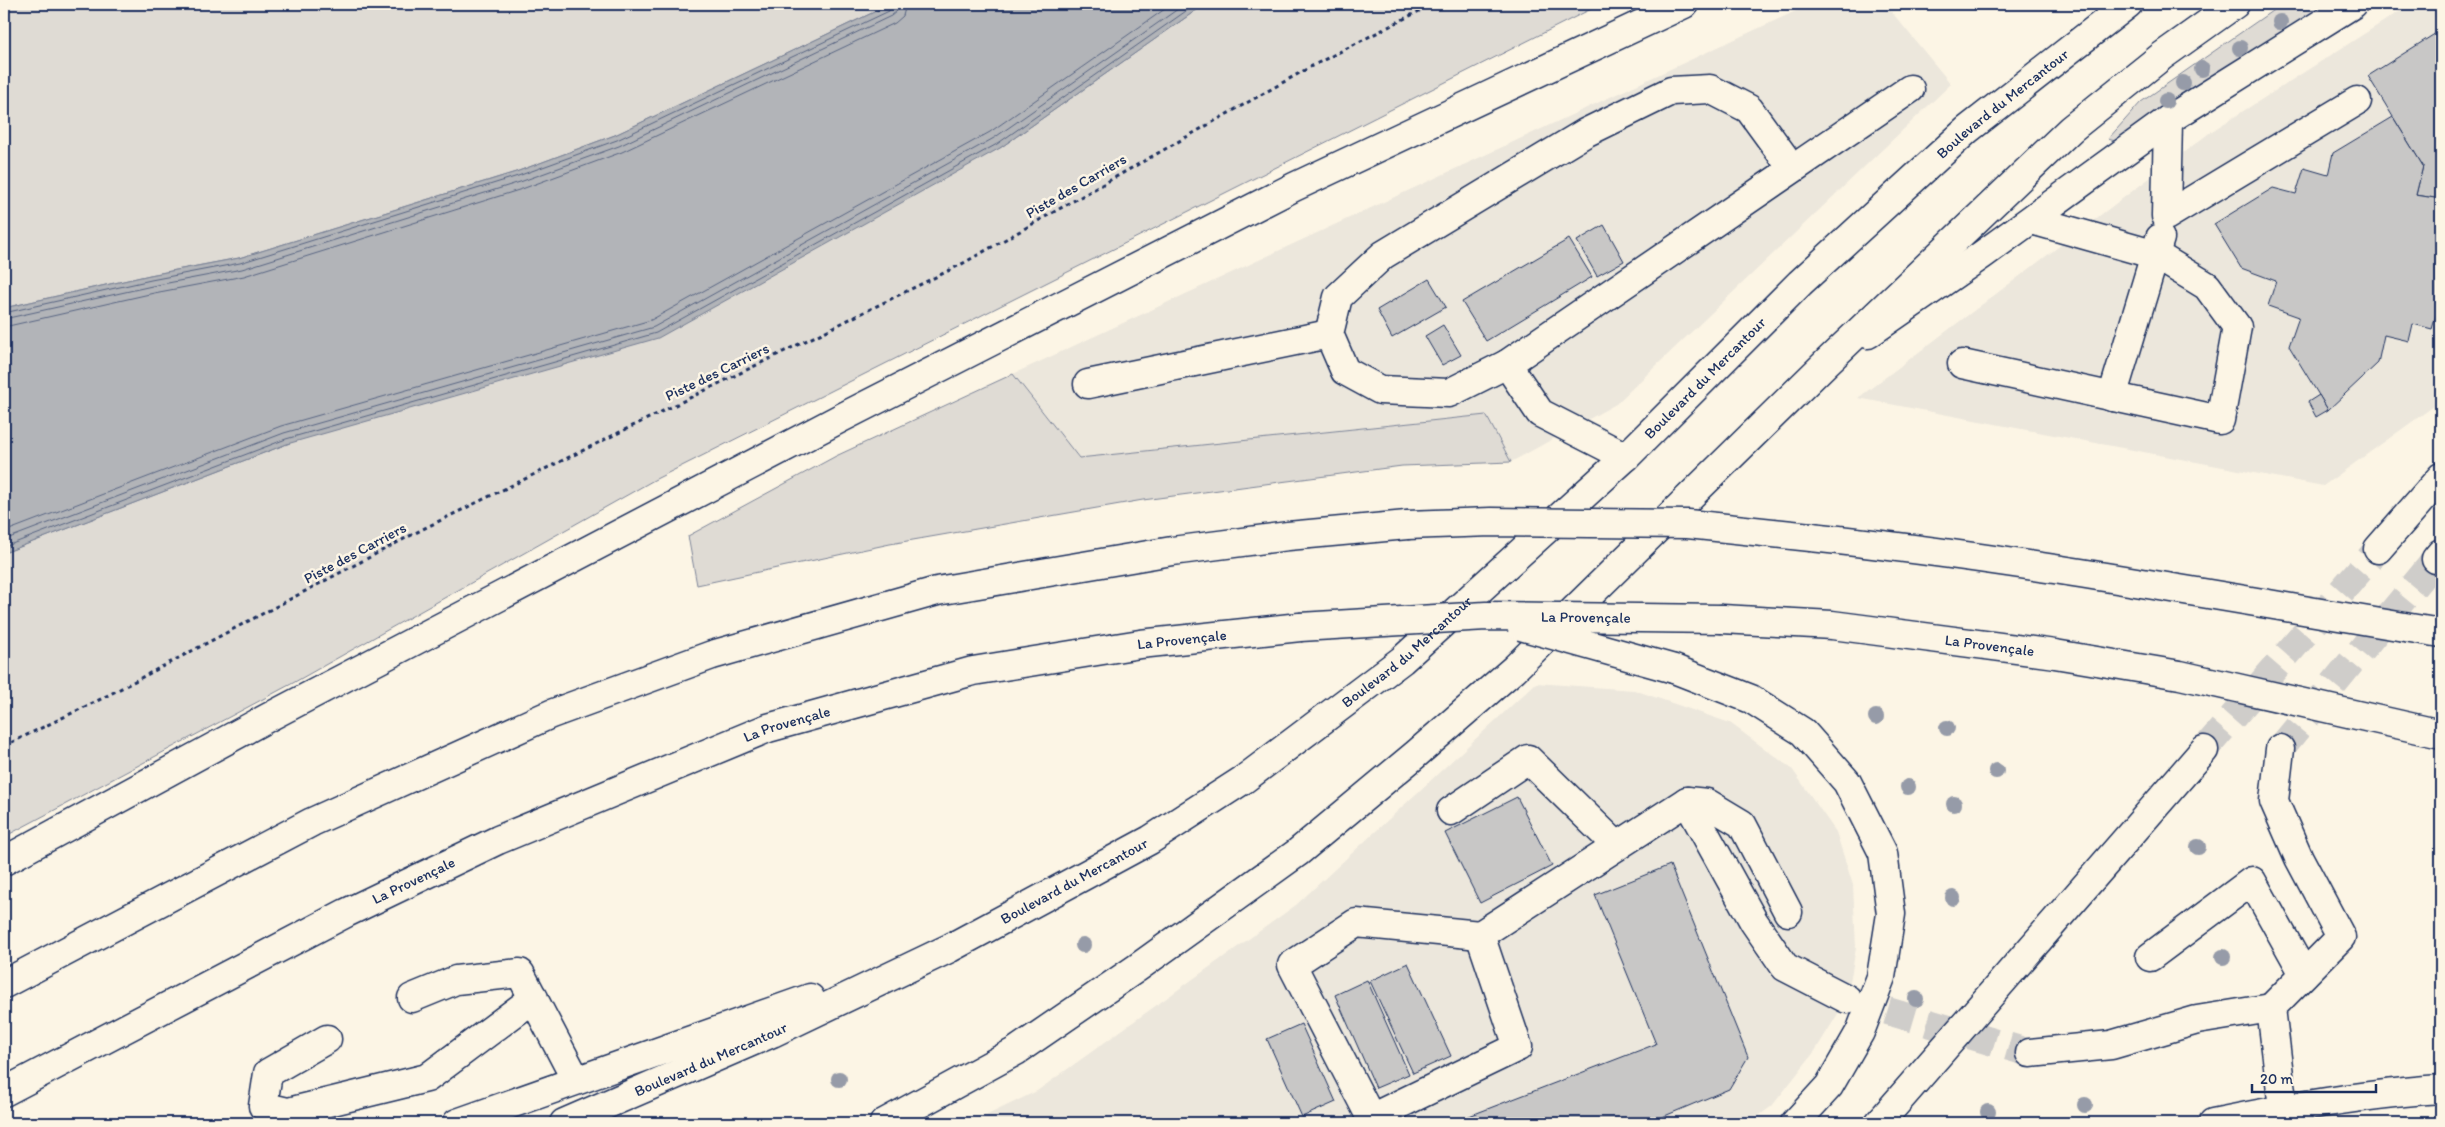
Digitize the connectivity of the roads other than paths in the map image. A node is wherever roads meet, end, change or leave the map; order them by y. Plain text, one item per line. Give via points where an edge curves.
1 (1684, 4) edge
2 (2128, 4) edge
3 (2235, 4) edge
4 (2353, 4) edge
5 (1910, 89) dead end
6 (2357, 102) dead end
7 (2168, 120) junction
8 (1792, 168) junction
9 (2166, 216) junction
10 (2032, 220) junction
11 (2156, 255) junction
12 (1330, 334) junction
13 (1827, 362) junction
14 (1507, 364) junction
15 (1962, 364) dead end
16 (1088, 384) dead end
17 (2112, 397) junction
18 (1626, 457) junction
19 (2441, 476) edge
20 (2378, 549) tunnel mouth
21 (1486, 616) junction
22 (2441, 633) edge
23 (2441, 734) edge
24 (2280, 749) tunnel mouth
25 (2204, 750) tunnel mouth
26 (1687, 801) junction
27 (1451, 811) dead end
28 (1617, 846) junction
29 (4, 861) edge
30 (1788, 912) dead end
31 (1480, 935) junction
32 (950, 948) junction
33 (2150, 958) dead end
34 (2304, 974) junction
35 (4, 984) edge
36 (412, 998) dead end
37 (534, 998) junction
38 (1847, 999) tunnel mouth
39 (2271, 1008) junction
40 (327, 1039) dead end
41 (2030, 1053) tunnel mouth
42 (576, 1080) junction
43 (2441, 1089) edge
44 (4, 1092) edge
45 (2284, 1108) junction
46 (1370, 1121) edge
47 (457, 1123) edge
48 (564, 1123) edge
49 (884, 1123) edge
50 (1794, 1123) edge
51 (1879, 1123) edge
52 (2214, 1123) edge

1 - 29 main road via 1294,187 832,423 269,717
2 - 18 main road, Boulevard du Mercantour via 1967,130 1800,283
3 - 13 main road via 2162,56 2071,129
4 - 7 main road
5 - 8 main road
6 - 9 main road
7 - 9 main road
7 - 10 main road
8 - 12 main road via 1749,108 1710,88 1671,91 1584,133 1383,255 1338,297
8 - 14 main road
9 - 11 main road
10 - 11 main road
10 - 13 main road
11 - 17 main road
11 - 17 main road via 2207,286 2237,327 2220,420
12 - 14 main road via 1345,372 1380,390 1449,393
12 - 16 main road
13 - 49 main road via 1514,669 1297,853 1016,1051
14 - 18 main road via 1540,414
15 - 17 main road
18 - 32 main road, Boulevard du Mercantour via 1402,660 1243,780 1150,840
19 - 20 main road
21 - 23 main road, La Provençale, bridge via 1722,619 1832,625 2055,654 2180,675
21 - 44 main road, La Provençale, bridge via 1300,628 1140,644 973,671 768,728 489,844 346,913
21 - 50 main road, bridge via 1674,669 1751,698 1803,732 1847,782 1883,853 1891,914 1881,978 1860,1032 1829,1086
22 - 35 main road, bridge via 2074,572 1873,543 1688,524 1491,522 1407,525 1172,551 937,592 712,655 551,714 312,822
24 - 34 main road via 2274,801 2299,858 2342,937
25 - 51 main road
26 - 28 main road
26 - 30 main road via 1707,803 1742,824
26 - 38 main road via 1754,922 1785,967
27 - 28 main road via 1528,759
28 - 31 main road
31 - 46 main road via 1518,1047
31 - 46 main road via 1356,923 1292,965
32 - 42 main road
32 - 48 main road, Boulevard du Mercantour via 772,1033
33 - 34 main road via 2252,881
34 - 39 main road
36 - 37 main road via 456,980 520,973
37 - 40 main road via 427,1078 288,1112 263,1106 268,1074
37 - 42 main road
39 - 41 main road via 2197,1020 2111,1045
39 - 45 main road
42 - 47 main road
43 - 45 main road via 2390,1092
45 - 52 main road

